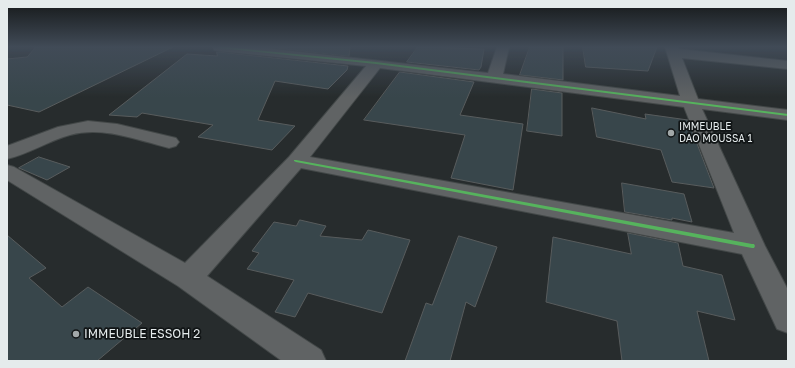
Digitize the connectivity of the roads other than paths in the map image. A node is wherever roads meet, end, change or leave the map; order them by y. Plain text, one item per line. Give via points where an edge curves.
1 (375, 64) edge
2 (385, 64) edge
3 (498, 64) edge
4 (678, 64) edge
5 (494, 78) junction
6 (691, 103) junction
7 (788, 115) edge
8 (169, 142) dead end
9 (7, 153) edge
10 (296, 161) junction
11 (7, 171) edge
12 (752, 246) junction
13 (188, 278) junction
14 (788, 320) edge
15 (309, 361) edge

1 - 10 street
2 - 5 street
3 - 5 street
4 - 6 street
5 - 6 street
6 - 7 street
6 - 12 street
8 - 9 street via 101,127 85,127 65,131
10 - 12 street
10 - 13 street
11 - 13 street
12 - 14 street
13 - 15 street

